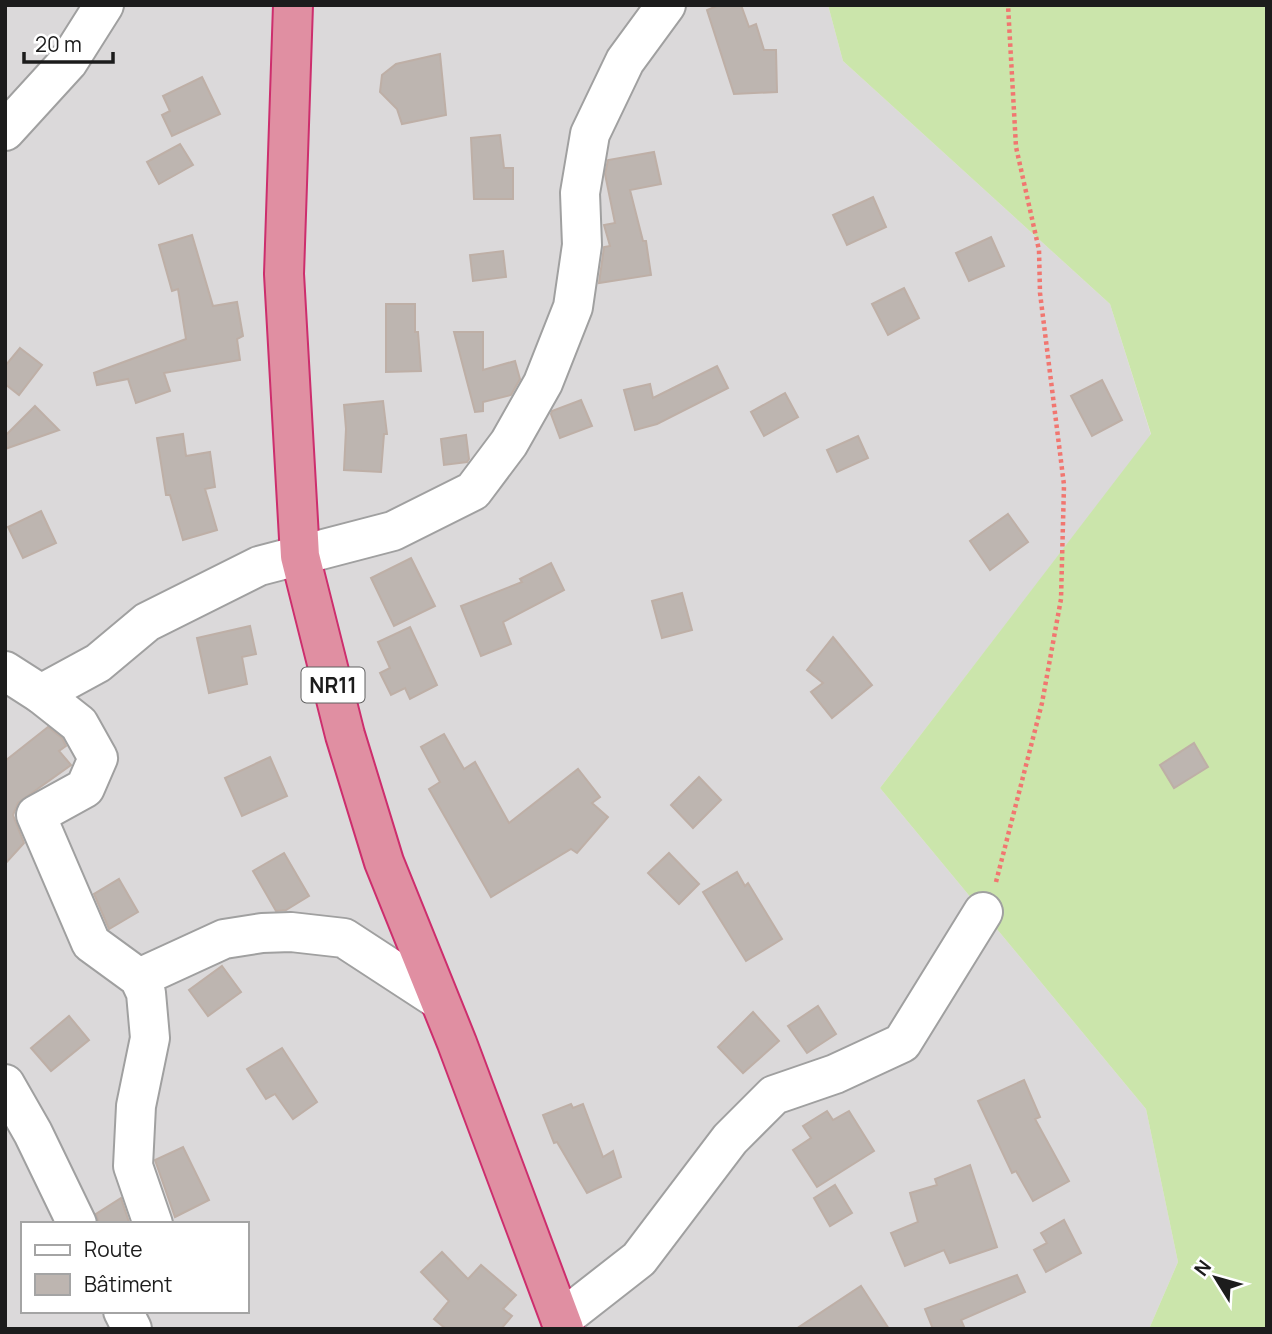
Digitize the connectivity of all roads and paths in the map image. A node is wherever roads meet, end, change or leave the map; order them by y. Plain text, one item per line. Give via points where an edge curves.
1 (104, 5) edge
2 (293, 5) edge
3 (666, 5) edge
4 (1008, 5) edge
5 (5, 131) edge
6 (300, 556) junction
7 (5, 671) edge
8 (41, 694) junction
9 (984, 912) joint
10 (139, 978) junction
11 (439, 1000) junction
12 (5, 1084) edge
13 (76, 1222) edge
14 (152, 1222) edge
15 (124, 1313) edge
16 (562, 1324) edge
17 (132, 1329) edge

1 - 5 street via 68,62
2 - 6 highway, NR11 via 284,274
3 - 6 street via 625,61 590,134 580,193 582,245 573,307 543,383 509,443 473,491 393,531
4 - 9 path via 1016,147 1039,250 1040,293 1064,485 1061,586 1042,704 1000,872
6 - 8 street via 259,566 147,622 98,663
6 - 11 highway, NR11 via 345,735 384,862
7 - 8 street
8 - 10 street via 79,724 98,758 85,788 36,814 91,943
9 - 16 street via 902,1043 835,1074 774,1095 730,1139 639,1259
10 - 11 street via 224,939 291,932 344,939
10 - 14 street via 146,993 150,1038 136,1106 133,1166
11 - 16 highway, NR11
12 - 13 street
15 - 17 street

